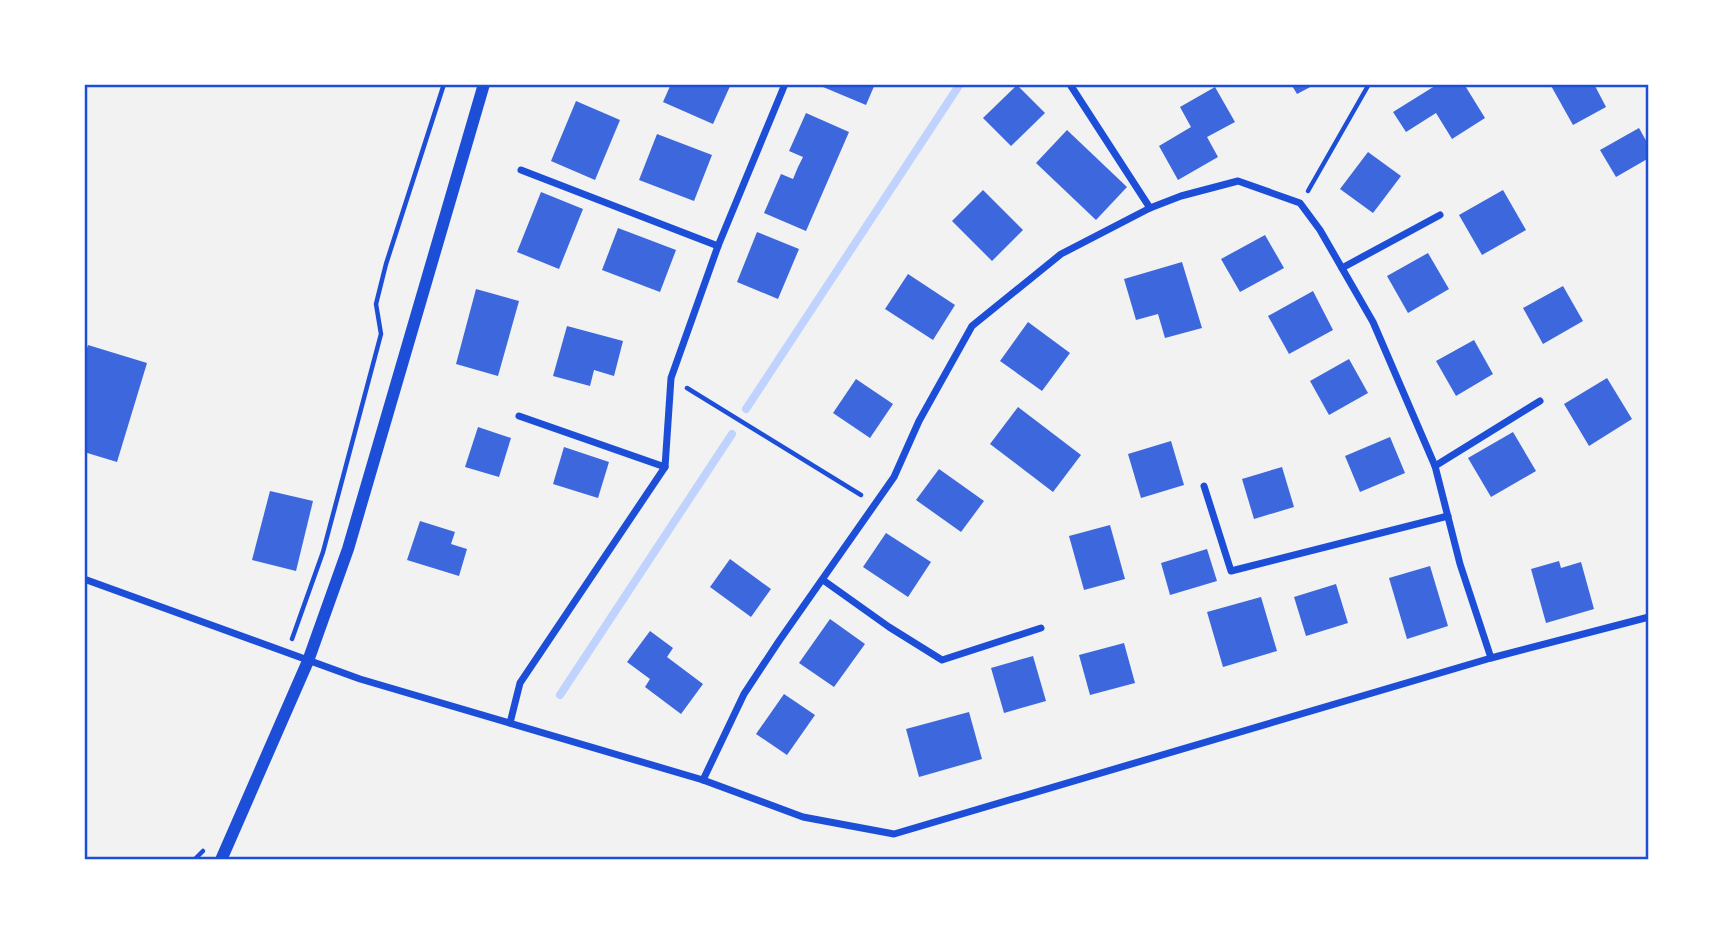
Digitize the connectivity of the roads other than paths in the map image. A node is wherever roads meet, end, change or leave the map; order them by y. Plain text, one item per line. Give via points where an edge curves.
1 (484, 84) edge
2 (785, 84) edge
3 (1071, 86) edge
4 (521, 170) dead end
5 (1150, 208) junction
6 (1440, 215) dead end
7 (718, 246) junction
8 (1342, 268) junction
9 (1540, 401) dead end
10 (519, 416) dead end
11 (1436, 466) junction
12 (665, 467) junction
13 (1204, 486) dead end
14 (1448, 516) junction
15 (84, 579) edge
16 (823, 580) junction
17 (1649, 617) edge
18 (1041, 628) dead end
19 (1491, 658) junction
20 (308, 661) junction
21 (510, 723) junction
22 (703, 780) junction
23 (221, 860) edge

1 - 20 street via 348,549
2 - 7 street
3 - 5 street
4 - 7 street
5 - 8 street via 1238,181 1300,204
5 - 16 street via 1061,254 972,326 894,477
6 - 8 street
7 - 12 street via 671,379
8 - 11 street via 1373,322
9 - 11 street
10 - 12 street
11 - 14 street
12 - 21 street via 520,682
13 - 14 street via 1231,571
14 - 19 street
15 - 20 street
16 - 18 street via 942,660
16 - 22 street via 744,694
17 - 19 street
19 - 22 street via 894,834 803,817
20 - 21 street
20 - 23 street
21 - 22 street

